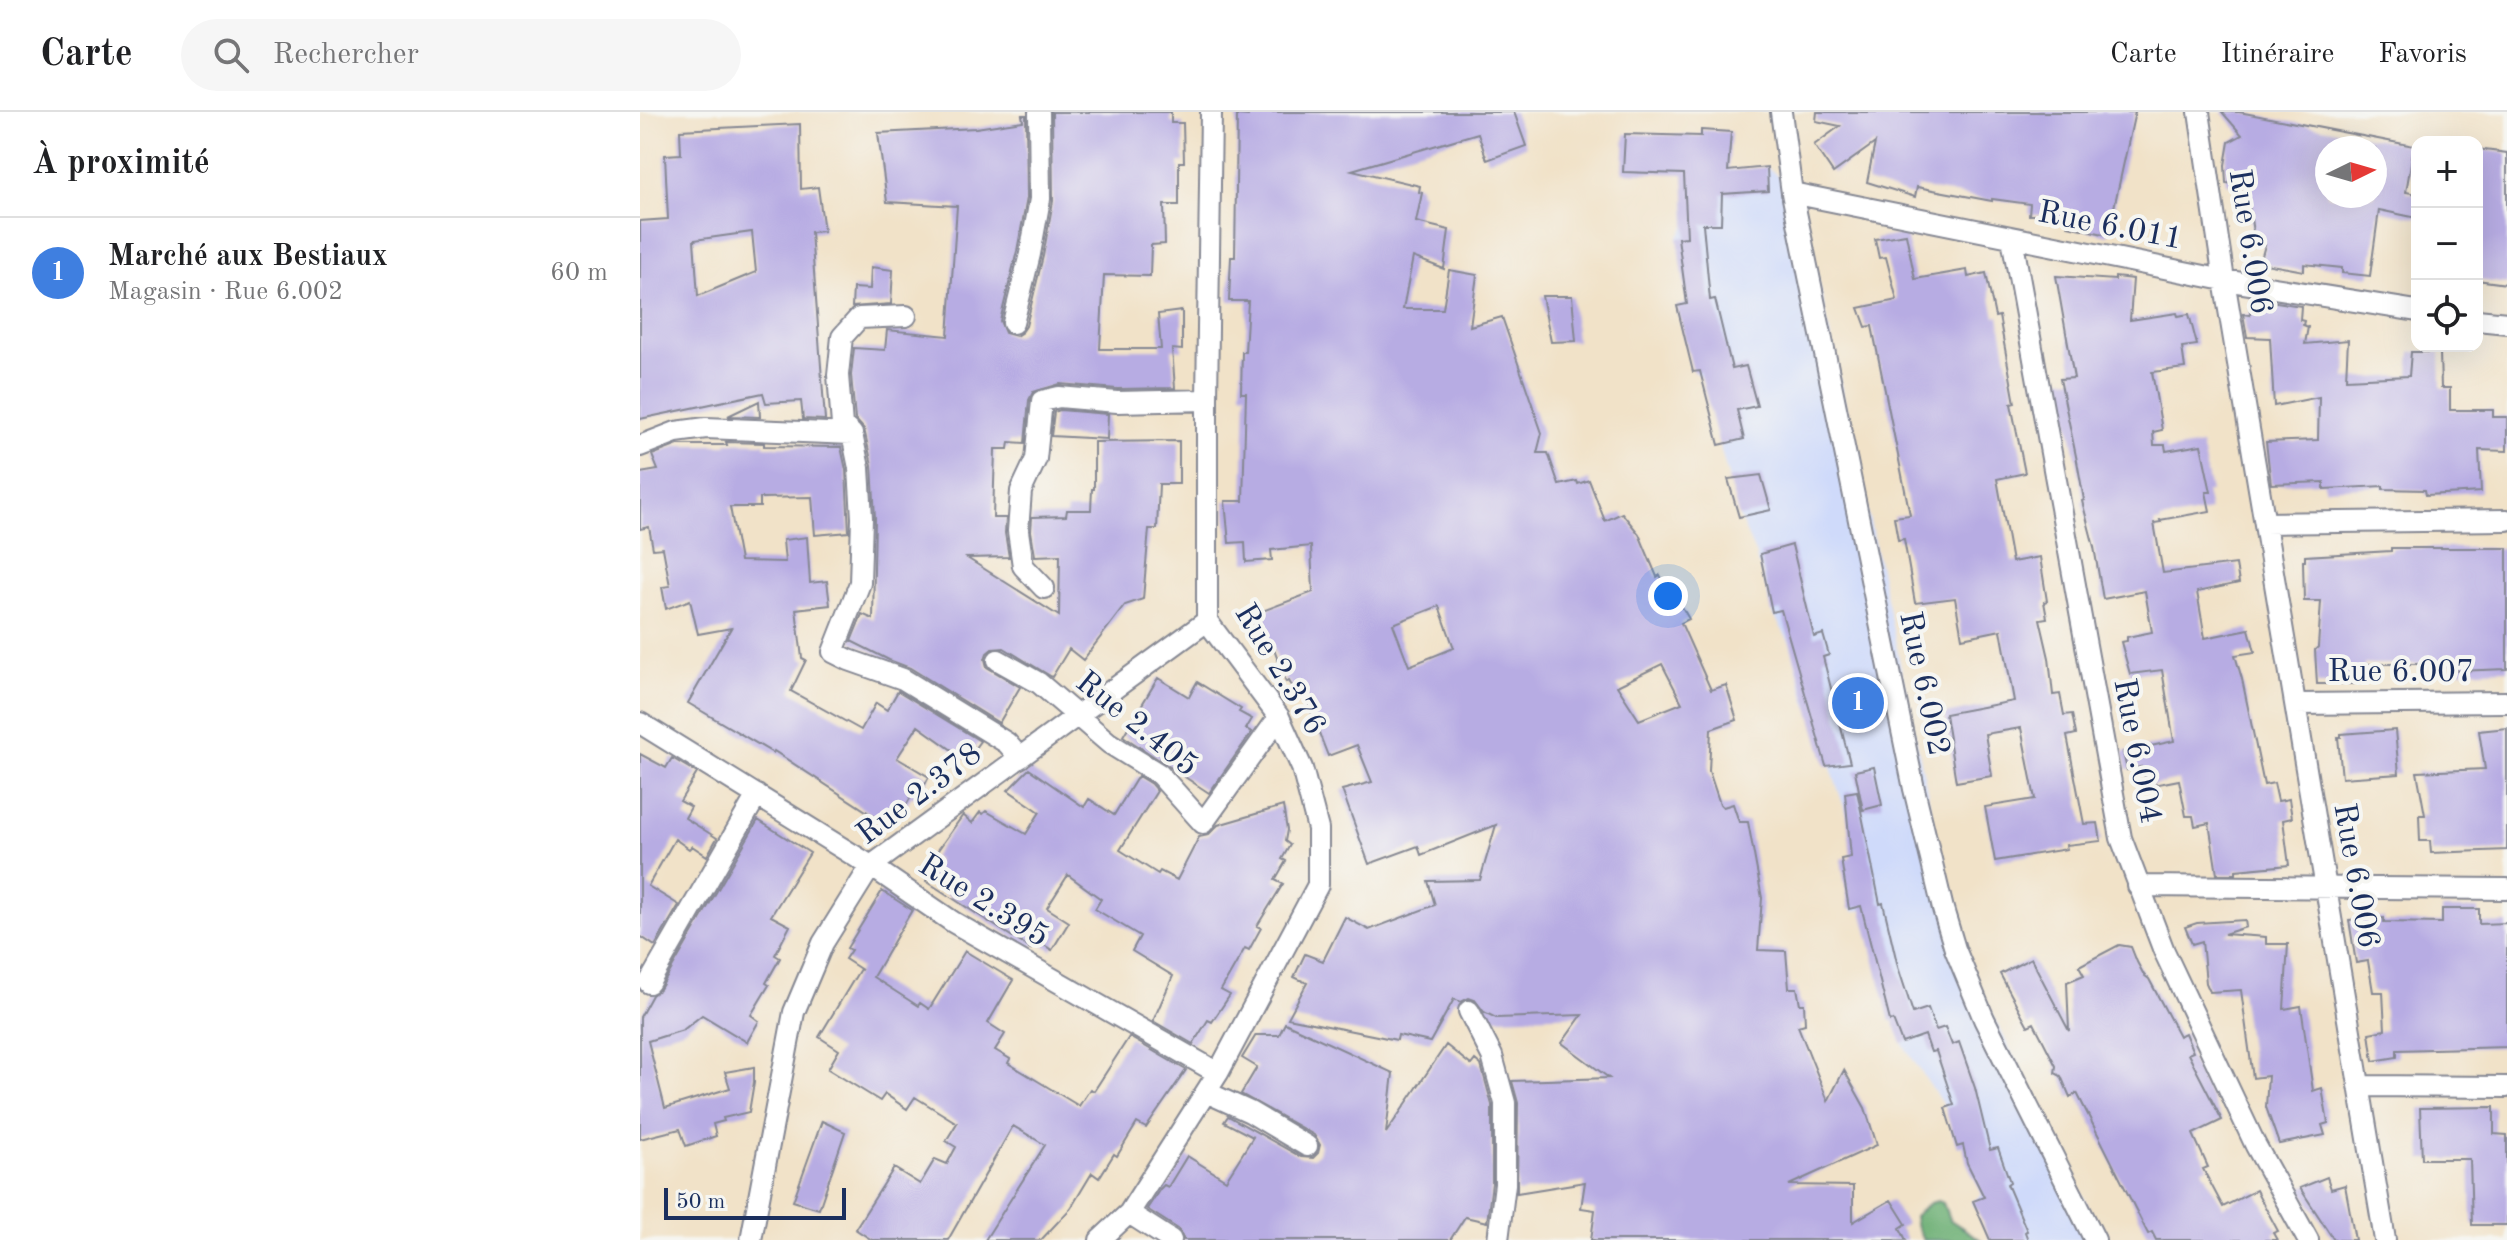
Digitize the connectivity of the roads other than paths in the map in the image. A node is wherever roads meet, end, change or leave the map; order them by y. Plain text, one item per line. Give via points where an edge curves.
1 (1039, 112) edge
2 (1211, 112) edge
3 (1781, 112) edge
4 (2199, 112) edge
5 (1792, 193) junction
6 (2012, 238) junction
7 (2224, 280) junction
8 (2411, 310) edge
9 (906, 316) dead end
10 (2483, 321) edge
11 (1013, 323) dead end
12 (2507, 323) edge
13 (1207, 400) junction
14 (852, 434) junction
15 (640, 446) edge
16 (2507, 520) edge
17 (2265, 523) junction
18 (1044, 588) dead end
19 (1207, 621) junction
20 (998, 660) dead end
21 (2507, 702) edge
22 (2296, 704) junction
23 (1076, 717) junction
24 (1279, 717) junction
25 (640, 723) edge
26 (1020, 758) junction
27 (757, 795) junction
28 (871, 866) junction
29 (2138, 886) junction
30 (2326, 888) junction
31 (2507, 889) edge
32 (649, 983) dead end
33 (1469, 1011) dead end
34 (1218, 1073) junction
35 (2360, 1086) junction
36 (2507, 1087) edge
37 (1206, 1092) junction
38 (1307, 1146) dead end
39 (1129, 1213) junction
40 (751, 1240) edge
41 (1100, 1240) edge
42 (1171, 1240) edge
43 (1498, 1240) edge
44 (2095, 1240) edge
45 (2308, 1240) edge
46 (2385, 1240) edge

1 - 11 street via 1040,199
2 - 13 street, Rue 2.376
3 - 5 street, Rue 6.002
4 - 7 street, Rue 6.006
5 - 6 street, Rue 6.011
5 - 44 street, Rue 6.002 via 1914,789 1951,936 1984,1019
6 - 7 street, Rue 6.011
6 - 29 street, Rue 6.004 via 2121,838
7 - 8 street, Rue 6.011
7 - 17 street, Rue 6.006
9 - 14 street via 859,318 842,337 842,425
10 - 12 street
13 - 18 street via 1042,401 1036,459 1021,491 1018,531 1023,566
13 - 19 street, Rue 2.376
14 - 15 street via 706,428 676,432
14 - 26 street via 860,480 860,583 833,652 903,679 1007,743
16 - 17 street
17 - 22 street, Rue 6.006
19 - 23 street, Rue 2.378
19 - 24 street, Rue 2.376
20 - 23 street, Rue 2.405 via 1039,683
21 - 22 street, Rue 6.007
22 - 30 street, Rue 6.006
23 - 24 street, Rue 2.405 via 1159,774 1203,823
23 - 26 street, Rue 2.378
24 - 34 street, Rue 2.376 via 1302,768 1318,829 1318,885
25 - 27 street, Rue 2.395
26 - 28 street, Rue 2.378
27 - 28 street, Rue 2.395
27 - 32 street
28 - 34 street, Rue 2.395 via 953,922
28 - 40 street, Rue 2.378 via 823,943 794,1012
29 - 30 street
29 - 45 street, Rue 6.004 via 2256,1146
30 - 31 street
30 - 35 street, Rue 6.006
33 - 43 street via 1492,1056 1505,1103 1505,1184
34 - 37 street, Rue 2.376
35 - 36 street
35 - 46 street, Rue 6.006
37 - 38 street
37 - 39 street, Rue 2.376
39 - 41 street, Rue 2.376
39 - 42 street

